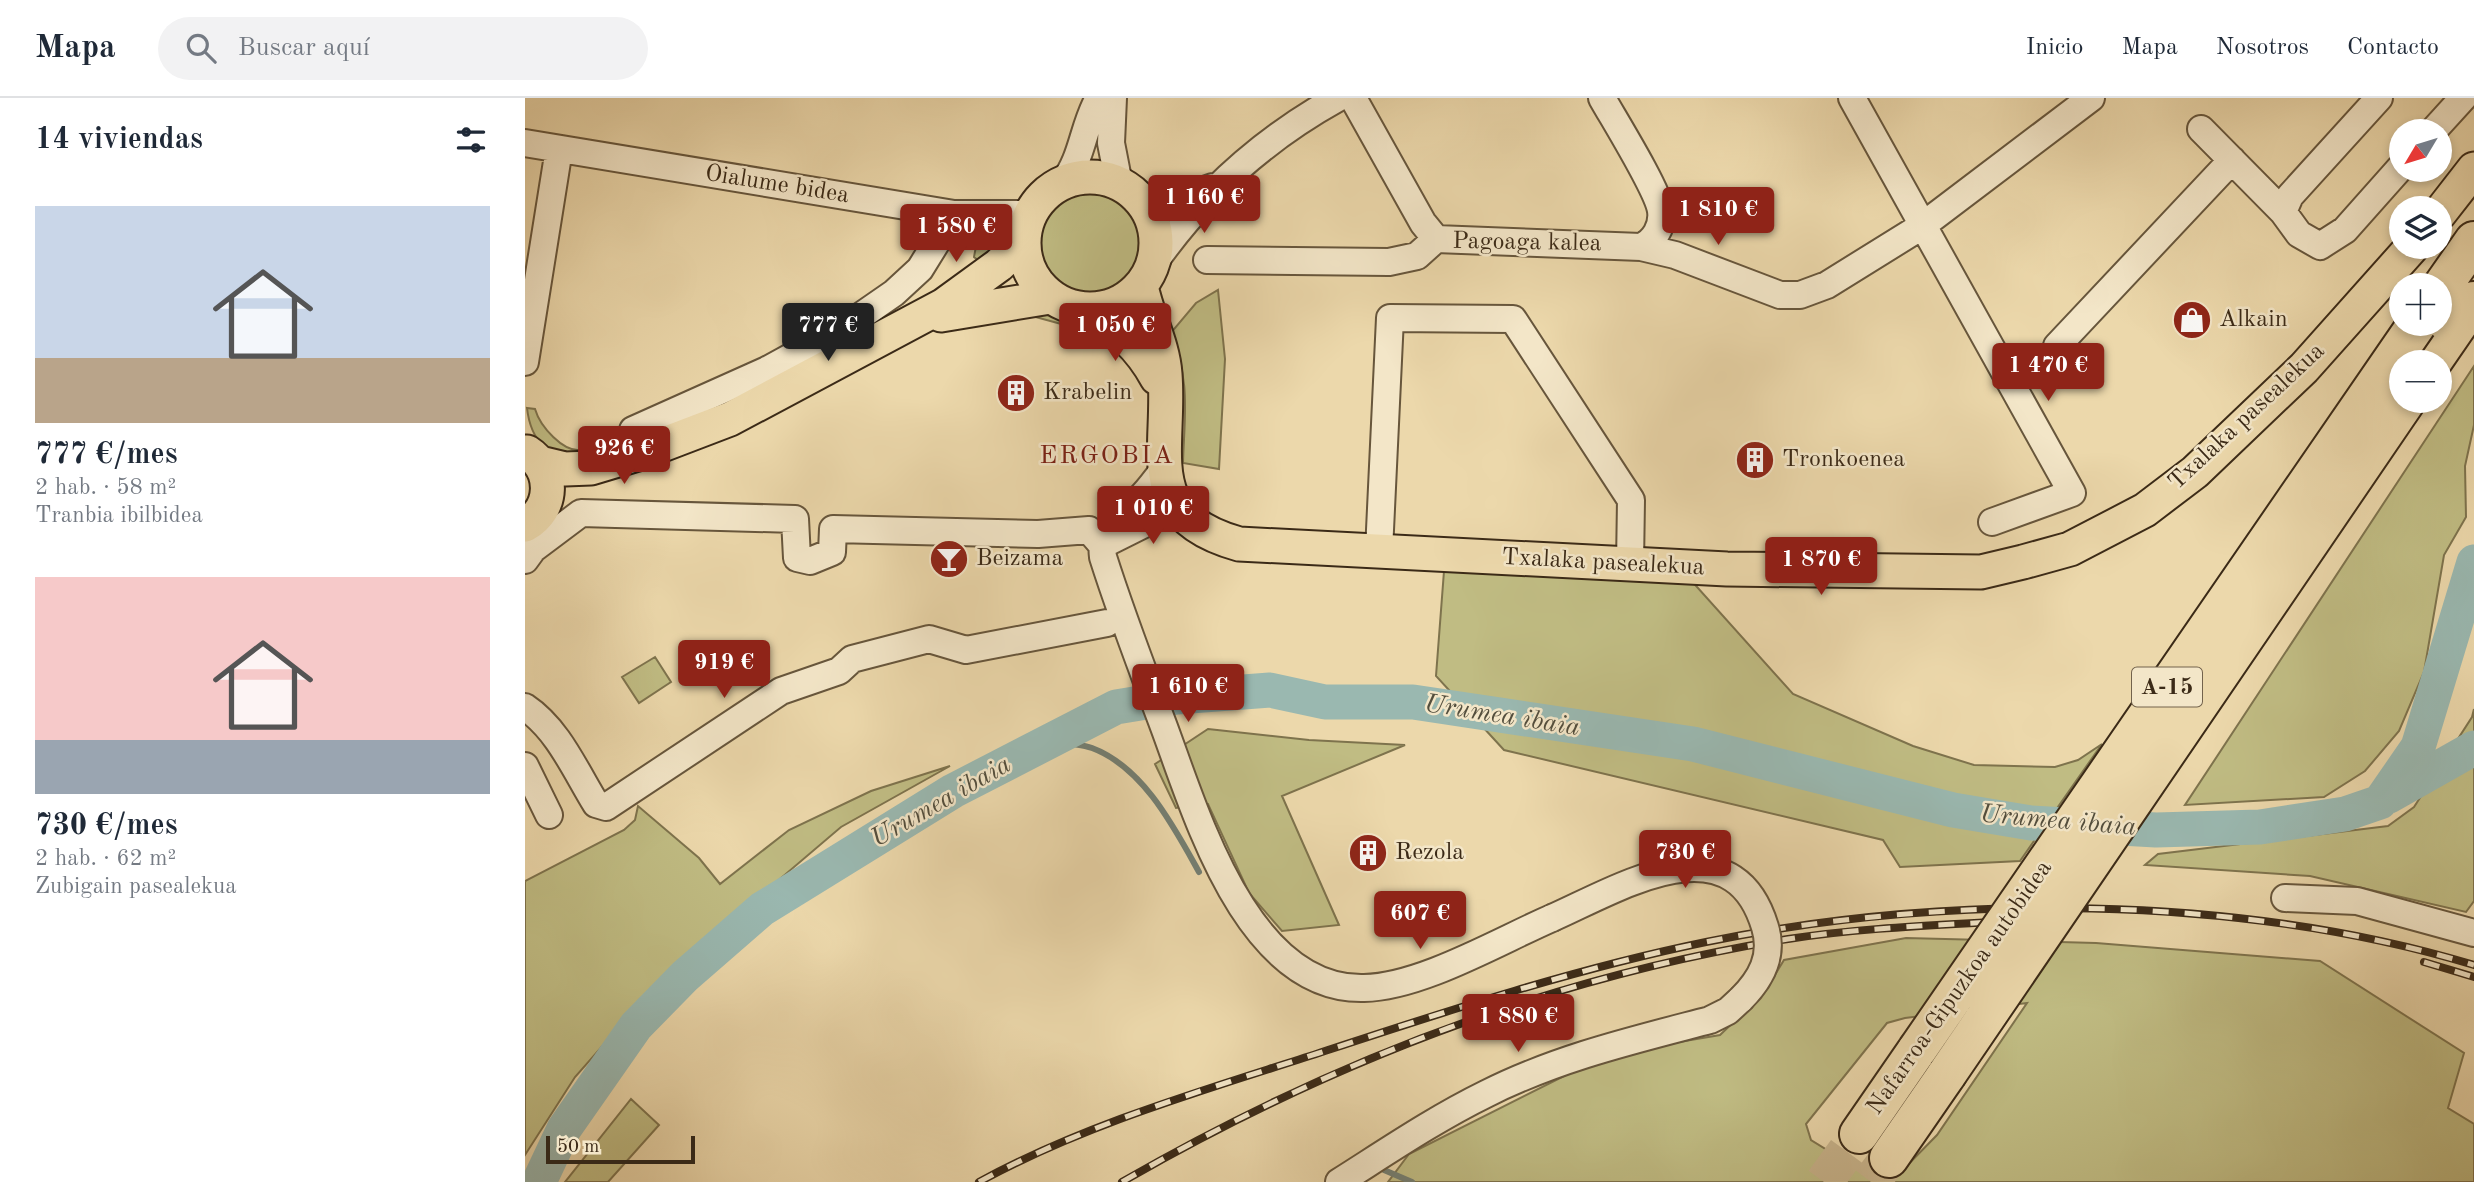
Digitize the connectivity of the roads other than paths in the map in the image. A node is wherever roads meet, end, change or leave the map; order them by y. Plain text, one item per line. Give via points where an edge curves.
1 (1099, 98) edge
2 (1113, 98) edge
3 (1338, 98) edge
4 (1353, 98) edge
5 (1602, 98) edge
6 (1852, 98) edge
7 (2379, 98) edge
8 (2463, 98) edge
9 (2088, 99) edge
10 (2444, 119) edge
11 (2201, 129) dead end
12 (525, 143) edge
13 (559, 149) junction
14 (2232, 160) junction
15 (2474, 169) edge
16 (1223, 180) junction
17 (2389, 180) edge
18 (1063, 183) junction
19 (1130, 192) junction
20 (2452, 197) edge
21 (2283, 212) junction
22 (954, 215) junction
23 (1922, 226) junction
24 (1027, 228) junction
25 (1436, 239) junction
26 (2474, 241) edge
27 (1641, 247) junction
28 (2401, 259) edge
29 (1206, 260) dead end
30 (2452, 273) edge
31 (1147, 275) junction
32 (1050, 297) junction
33 (2474, 301) edge
34 (1087, 310) junction
35 (915, 323) junction
36 (2409, 336) edge
37 (2057, 346) dead end
38 (2440, 350) edge
39 (525, 362) edge
40 (1165, 396) junction
41 (2398, 413) edge
42 (633, 430) dead end
43 (530, 452) edge
44 (591, 468) junction
45 (1164, 469) junction
46 (1174, 503) junction
47 (535, 513) edge
48 (1992, 523) dead end
49 (1102, 545) junction
50 (1379, 551) junction
51 (525, 559) edge
52 (1630, 564) junction
53 (1121, 629) junction
54 (1072, 644) dead end
55 (525, 707) edge
56 (558, 741) junction
57 (525, 765) edge
58 (549, 815) dead end
59 (2285, 898) dead end
60 (2474, 933) edge
61 (1859, 1134) tunnel mouth
62 (1889, 1158) tunnel mouth
63 (1339, 1182) edge

1 - 18 street via 1076,163
2 - 19 street via 1111,143
3 - 16 street via 1271,140
4 - 25 street, Pagoaga kalea
5 - 27 street via 1661,212 1657,234
6 - 23 street
7 - 21 street via 2291,196
8 - 10 street
9 - 23 street, Pagoaga kalea
11 - 14 street
12 - 13 street, Oialume bidea
13 - 22 street, Oialume bidea
13 - 39 street
14 - 21 street
14 - 37 street
15 - 20 main road
16 - 19 street via 1182,198
16 - 31 street via 1186,219
17 - 21 street via 2345,230 2320,246 2299,234
18 - 19 main road via 1091,177
18 - 24 main road via 1038,201
19 - 31 main road via 1149,212 1156,237
22 - 24 street, Oialume bidea
22 - 42 street via 920,270 842,329 767,370
23 - 27 street, Pagoaga kalea via 1827,285 1800,295 1752,287 1675,255
23 - 48 street via 2072,493
24 - 32 main road via 1030,273
24 - 35 main road via 972,286
25 - 27 street, Pagoaga kalea
25 - 29 street via 1417,256 1389,262
26 - 30 highway
28 - 52 main road, Txalaka pasealekua via 2304,368 2195,472 2145,510 2070,549 1981,572
31 - 34 main road via 1117,304
31 - 40 main road, Txalaka pasealekua via 1147,314 1160,349
32 - 34 main road
32 - 35 main road via 982,306
33 - 38 highway
34 - 40 main road, Txalaka pasealekua via 1136,345
35 - 44 main road via 730,419
36 - 61 highway, Nafarroa-Gipuzkoa autobidea / A-15, bridge
40 - 45 main road, Txalaka pasealekua
41 - 62 highway, Nafarroa-Gipuzkoa autobidea / A-15, bridge
43 - 44 main road via 565,469
43 - 47 main road via 548,482
44 - 47 main road via 567,482
45 - 46 main road, Txalaka pasealekua
45 - 49 street via 1110,525
46 - 49 street
46 - 50 main road, Txalaka pasealekua via 1208,535 1239,544
49 - 51 street via 1089,530 1038,534 833,529 832,552 810,561 797,558 795,519 581,513
49 - 53 street
50 - 52 main road, Txalaka pasealekua
50 - 52 street via 1390,318 1513,319 1631,500
53 - 54 street
53 - 56 street via 966,650 929,639 852,659 839,671 781,691 606,807 596,804
53 - 63 street, bridge via 1201,828 1228,882 1273,947 1301,969 1340,985 1366,988 1408,981 1665,869 1693,866 1730,877 1751,896 1768,937 1760,976 1741,999 1710,1020 1584,1054 1488,1093
55 - 56 street via 542,718
56 - 57 street
57 - 58 street
59 - 60 street via 2357,901

